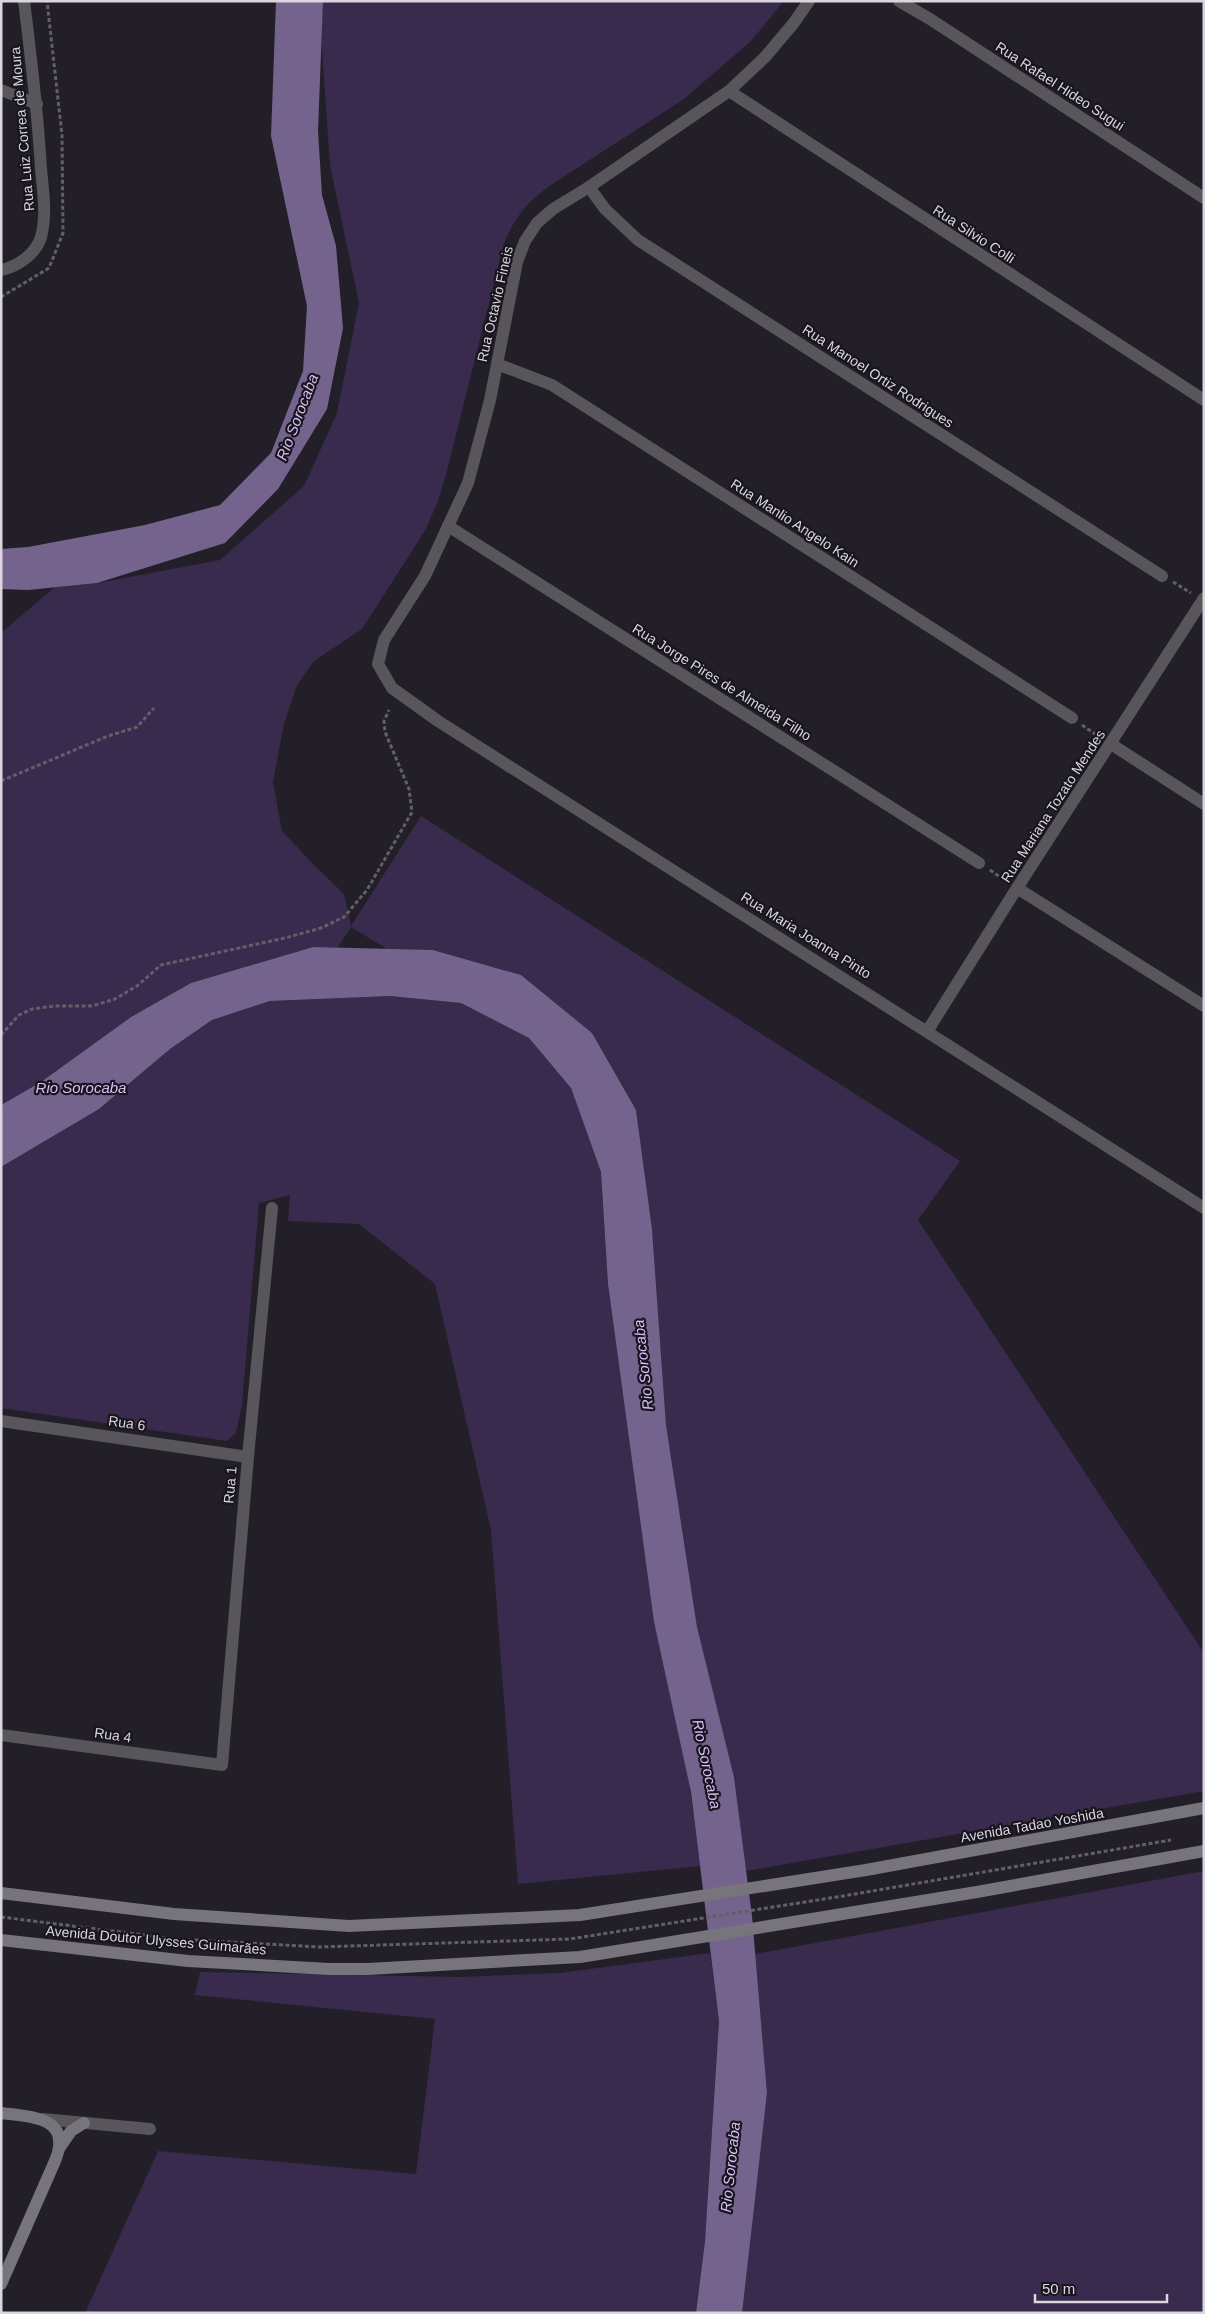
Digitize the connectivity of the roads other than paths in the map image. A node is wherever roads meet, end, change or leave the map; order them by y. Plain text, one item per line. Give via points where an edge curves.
1 (24, 1) edge
2 (809, 1) edge
3 (899, 1) edge
4 (1, 90) edge
5 (729, 91) junction
6 (37, 104) junction
7 (589, 187) junction
8 (1204, 198) edge
9 (4, 268) edge
10 (497, 364) junction
11 (1204, 400) edge
12 (448, 526) junction
13 (1162, 576) road end
14 (1203, 599) edge
15 (392, 688) joint
16 (1072, 718) road end
17 (1111, 744) junction
18 (1204, 804) edge
19 (979, 863) road end
20 (1017, 888) junction
21 (1204, 1006) edge
22 (928, 1030) junction
23 (272, 1208) dead end
24 (1204, 1208) edge
25 (1, 1422) edge
26 (248, 1457) junction
27 (1, 1735) edge
28 (222, 1766) joint
29 (1204, 1808) edge
30 (1204, 1851) edge
31 (1, 1893) edge
32 (362, 1926) joint
33 (1, 1940) edge
34 (1, 2113) edge
35 (43, 2119) junction
36 (84, 2122) junction
37 (150, 2129) dead end
38 (60, 2147) junction
39 (1, 2284) edge

1 - 6 street, Rua Luiz Correa de Moura
2 - 5 street, Rua Octavio Fineis via 765,57
3 - 8 street, Rua Rafael Hideo Sugui via 930,18
4 - 6 street
5 - 7 street, Rua Octavio Fineis
5 - 11 street, Rua Silvio Colli
6 - 9 street, Rua Luiz Correa de Moura via 44,219 40,240 28,257
7 - 10 street, Rua Octavio Fineis via 553,209 537,223 525,242 517,262
7 - 13 street, Rua Manoel Ortiz Rodrigues via 605,209 638,240
10 - 12 street, Rua Octavio Fineis via 468,483
10 - 16 street, Rua Manlio Angelo Kain via 552,385
12 - 15 street, Rua Octavio Fineis via 425,576 384,640 378,664
12 - 19 street, Rua Jorge Pires de Almeida Filho
14 - 17 street, Rua Mariana Tozato Mendes
15 - 22 street, Rua Maria Joanna Pinto
17 - 18 street
17 - 20 street, Rua Mariana Tozato Mendes
20 - 21 street
20 - 22 street, Rua Mariana Tozato Mendes
22 - 24 street, Rua Maria Joanna Pinto
23 - 26 street, Rua 1
25 - 26 street, Rua 6
26 - 28 street, Rua 1
27 - 28 street, Rua 4
29 - 32 main road, Avenida Tadao Yoshida via 866,1870 580,1915
30 - 33 main road, Avenida Doutor Ulysses Guimarães via 580,1957 329,1969 188,1961
31 - 32 main road, Avenida Doutor Ulysses Guimarães via 174,1914
34 - 35 main road
35 - 36 street
35 - 38 main road via 57,2130
36 - 37 street
36 - 38 main road via 71,2131
38 - 39 main road

